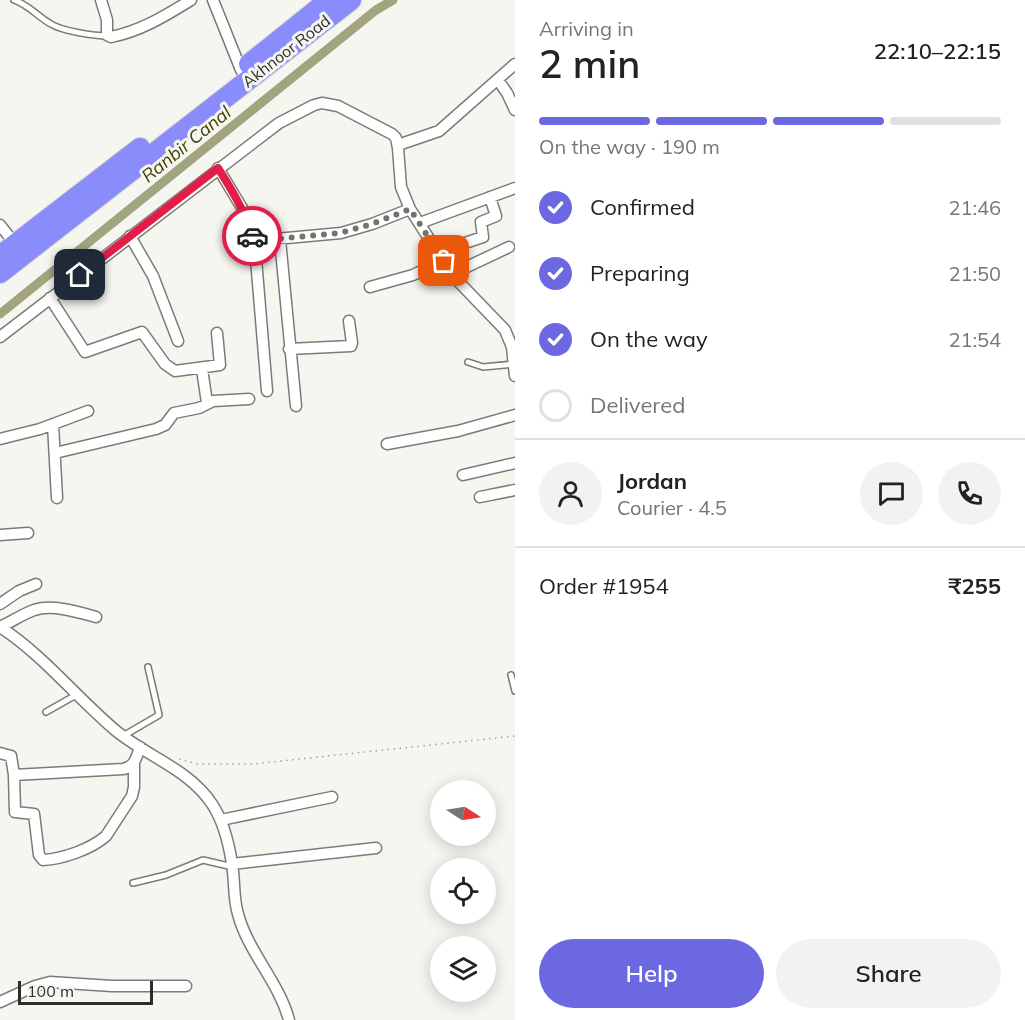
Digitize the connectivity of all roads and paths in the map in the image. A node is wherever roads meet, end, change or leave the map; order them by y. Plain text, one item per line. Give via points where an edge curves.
1 (14, 0) edge
2 (101, 0) edge
3 (191, 0) edge
4 (213, 0) edge
5 (329, 0) edge
6 (351, 0) edge
7 (108, 36) junction
8 (515, 64) edge
9 (241, 70) junction
10 (498, 80) junction
11 (515, 110) edge
12 (398, 145) junction
13 (218, 168) junction
14 (515, 188) edge
15 (490, 197) junction
16 (410, 209) junction
17 (420, 223) junction
18 (0, 225) edge
19 (130, 236) junction
20 (280, 240) junction
21 (254, 241) junction
22 (509, 247) dead end
23 (12, 252) edge
24 (441, 256) junction
25 (0, 273) edge
26 (452, 274) junction
27 (370, 287) dead end
28 (50, 298) junction
29 (349, 321) dead end
30 (217, 333) dead end
31 (511, 333) edge
32 (0, 337) edge
33 (178, 341) dead end
34 (290, 349) junction
35 (468, 362) dead end
36 (202, 369) junction
37 (515, 371) edge
38 (267, 391) dead end
39 (249, 399) dead end
40 (207, 403) junction
41 (296, 406) dead end
42 (88, 411) dead end
43 (515, 415) edge
44 (53, 424) junction
45 (0, 439) edge
46 (387, 444) dead end
47 (55, 453) junction
48 (515, 463) edge
49 (463, 475) dead end
50 (515, 490) edge
51 (480, 497) dead end
52 (57, 498) dead end
53 (28, 533) dead end
54 (0, 535) edge
55 (36, 584) dead end
56 (0, 604) edge
57 (96, 617) dead end
58 (0, 627) edge
59 (148, 667) dead end
60 (512, 675) dead end
61 (515, 691) edge
62 (76, 695) junction
63 (46, 712) dead end
64 (123, 736) junction
65 (515, 736) edge
66 (140, 747) junction
67 (0, 753) edge
68 (176, 758) dead end
69 (134, 764) junction
70 (14, 775) junction
71 (332, 797) dead end
72 (221, 819) junction
73 (376, 849) dead end
74 (232, 866) junction
75 (133, 884) dead end
76 (186, 986) dead end
77 (0, 1002) edge
78 (289, 1020) edge

1 - 7 lane via 58,28
2 - 7 street
3 - 7 street via 138,30
4 - 9 street
5 - 9 highway
6 - 23 highway, Akhnoor Road
8 - 10 street
9 - 23 highway
10 - 11 street
10 - 12 street via 439,131
12 - 13 street via 388,130 338,106 322,103 279,123
12 - 16 street via 401,187
13 - 19 street
13 - 21 street via 245,213
14 - 15 street
15 - 17 street
15 - 24 street via 496,216 481,222 483,237
16 - 17 street
16 - 20 street via 340,233
17 - 24 street
18 - 23 street
19 - 28 street
19 - 33 street via 153,276
20 - 21 street
20 - 34 street
21 - 38 street
22 - 26 street
23 - 25 highway
24 - 26 street
24 - 27 street via 413,275
26 - 31 street
28 - 32 street
28 - 36 street via 85,352 140,332 172,370
29 - 34 street via 351,346
30 - 36 street via 221,364
31 - 37 street
34 - 41 street
35 - 37 lane
36 - 40 street
39 - 40 street
40 - 47 street via 174,413 167,424 156,429
42 - 44 street
43 - 46 street via 458,431
44 - 45 street
44 - 47 street
47 - 52 street
48 - 49 street
50 - 51 street
53 - 54 street
55 - 56 street
57 - 58 street via 42,608
58 - 62 street
59 - 64 lane via 159,715
60 - 61 lane
62 - 63 lane
62 - 64 street
64 - 66 street
65 - 68 path via 253,764 198,764
66 - 69 street
66 - 72 street via 202,791
67 - 70 street via 11,756
69 - 70 street via 123,770
69 - 70 street via 132,796 106,836 81,850 47,860 41,860 39,855 34,814 15,812
71 - 72 street
72 - 74 street
73 - 74 street
74 - 75 lane via 202,860 166,876
74 - 78 street via 241,923
76 - 77 street via 50,982

